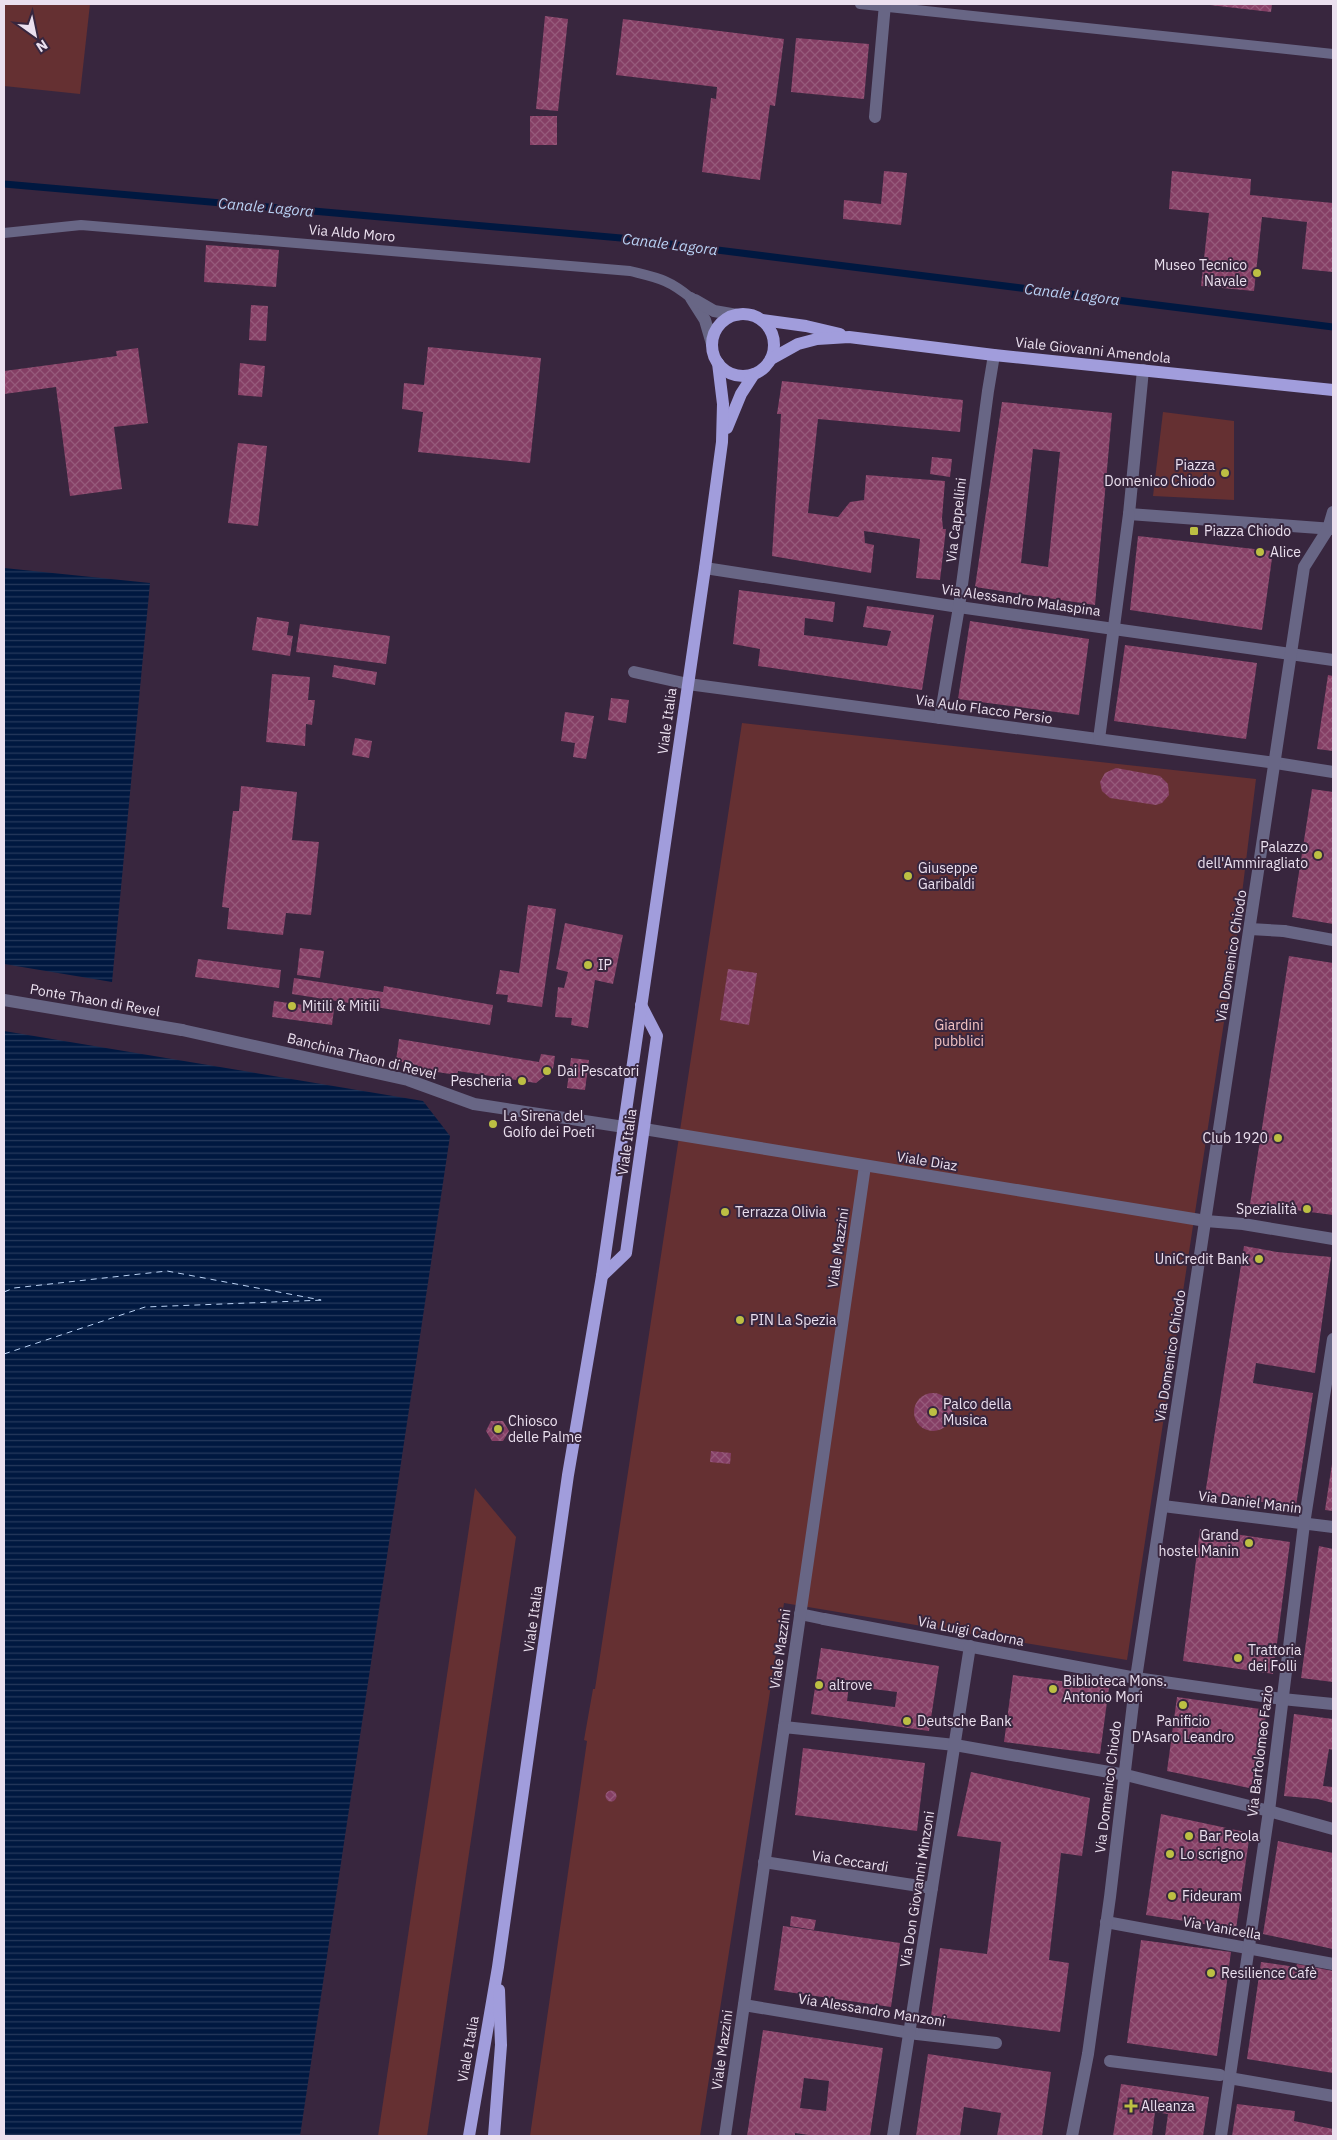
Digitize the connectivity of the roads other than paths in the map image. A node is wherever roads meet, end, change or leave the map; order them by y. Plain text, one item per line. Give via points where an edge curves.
1 (860, 4) edge
2 (885, 5) edge
3 (1333, 54) edge
4 (876, 117) dead end
5 (4, 233) edge
6 (691, 298) junction
7 (737, 315) junction
8 (762, 320) junction
9 (849, 337) junction
10 (712, 344) junction
11 (994, 355) junction
12 (771, 359) junction
13 (718, 363) junction
14 (1143, 370) junction
15 (754, 374) junction
16 (1333, 390) edge
17 (722, 442) junction
18 (1333, 512) edge
19 (1129, 514) junction
20 (1331, 529) edge
21 (705, 568) junction
22 (960, 607) junction
23 (1113, 628) junction
24 (1290, 654) junction
25 (1333, 660) edge
26 (634, 672) dead end
27 (688, 684) junction
28 (940, 718) junction
29 (1099, 739) junction
30 (1276, 763) junction
31 (1333, 772) edge
32 (1250, 929) junction
33 (1333, 940) edge
34 (4, 1000) edge
35 (642, 1005) junction
36 (182, 1030) joint
37 (624, 1127) junction
38 (644, 1130) junction
39 (864, 1166) junction
40 (1206, 1221) junction
41 (1333, 1240) edge
42 (602, 1276) junction
43 (1333, 1339) edge
44 (1330, 1386) edge
45 (1163, 1506) junction
46 (1304, 1524) junction
47 (1333, 1527) edge
48 (800, 1614) junction
49 (970, 1646) junction
50 (1136, 1678) junction
51 (1282, 1699) junction
52 (1333, 1704) edge
53 (784, 1727) junction
54 (955, 1745) junction
55 (1126, 1775) junction
56 (1268, 1811) junction
57 (1333, 1829) edge
58 (764, 1862) junction
59 (932, 1888) junction
60 (1106, 1922) junction
61 (1248, 1948) junction
62 (1333, 1964) edge
63 (498, 1967) junction
64 (744, 2005) junction
65 (909, 2033) junction
66 (996, 2043) dead end
67 (1110, 2061) dead end
68 (1225, 2076) junction
69 (1333, 2096) edge
70 (469, 2136) edge
71 (494, 2136) edge
72 (725, 2136) edge
73 (893, 2136) edge
74 (1072, 2136) edge
75 (1221, 2136) edge

1 - 2 lane
2 - 3 lane
2 - 4 street
5 - 6 lane, Via Aldo Moro via 81,225 630,271 664,279
6 - 7 street, Via Aldo Moro via 714,311
6 - 10 street, Via Aldo Moro via 705,320
7 - 8 main road
7 - 10 main road via 719,325
8 - 9 main road, Viale Giovanni Amendola via 806,326
8 - 12 main road via 774,342
9 - 11 main road, Viale Giovanni Amendola
9 - 12 main road, Viale Giovanni Amendola via 798,344
10 - 13 main road
11 - 14 main road, Viale Giovanni Amendola
11 - 22 street, Via Cappellini
12 - 15 main road
13 - 15 main road via 734,375
13 - 17 main road, Viale Italia via 723,404
14 - 16 main road, Viale Giovanni Amendola
14 - 19 street
15 - 17 main road, Viale Italia via 733,411
17 - 21 main road, Viale Italia
18 - 20 street
19 - 20 street
19 - 23 street
20 - 24 street, Via Domenico Chiodo via 1304,567
21 - 22 street, Via Alessandro Malaspina
21 - 27 main road, Viale Italia
22 - 23 street, Via Alessandro Malaspina
22 - 28 street, Via Cappellini
23 - 24 street, Via Alessandro Malaspina
23 - 29 street
24 - 25 street, Via Alessandro Malaspina
24 - 30 street, Via Domenico Chiodo
26 - 27 street, Via Aulo Flacco Persio
27 - 28 street, Via Aulo Flacco Persio
27 - 35 main road, Viale Italia
28 - 29 street, Via Aulo Flacco Persio
29 - 30 street, Via Aulo Flacco Persio
30 - 31 street, Via Aulo Flacco Persio
30 - 32 street, Via Domenico Chiodo
32 - 33 street
32 - 40 street, Via Domenico Chiodo
34 - 36 street, Ponte Thaon di Revel
35 - 37 main road, Viale Italia
35 - 38 main road, Viale Italia via 657,1036
36 - 37 street, Banchina Thaon di Revel via 408,1080 474,1104
37 - 42 main road, Viale Italia
38 - 39 street, Viale Diaz
38 - 42 main road, Viale Italia via 626,1253
39 - 40 street, Viale Diaz
39 - 48 street, Viale Mazzini
40 - 41 street, Viale Diaz via 1243,1224
40 - 45 street, Via Domenico Chiodo
42 - 63 main road, Viale Italia via 568,1475
43 - 44 street, Via Bartolomeo Fazio
44 - 46 street, Via Bartolomeo Fazio
45 - 46 street, Via Daniel Manin
45 - 50 street, Via Domenico Chiodo
46 - 47 street, Via Daniel Manin
46 - 51 street, Via Bartolomeo Fazio
48 - 49 street, Via Luigi Cadorna
48 - 53 street, Viale Mazzini
49 - 50 street, Via Luigi Cadorna
49 - 54 street, Via Don Giovanni Minzoni
50 - 51 street, Via Luigi Cadorna
50 - 55 street, Via Domenico Chiodo
51 - 52 street, Via Luigi Cadorna
51 - 56 street, Via Bartolomeo Fazio
53 - 54 street
53 - 58 street, Viale Mazzini
54 - 55 street
54 - 59 street, Via Don Giovanni Minzoni
55 - 56 street
55 - 60 street, Via Domenico Chiodo
56 - 57 street
56 - 61 street, Via Bartolomeo Fazio
58 - 59 street, Via Ceccardi
58 - 64 street, Viale Mazzini
59 - 65 street, Via Don Giovanni Minzoni
60 - 61 street, Via Vanicella
60 - 74 street, Via Domenico Chiodo via 1088,2054
61 - 62 street, Via Vanicella
61 - 68 street, Via Bartolomeo Fazio
63 - 70 main road, Viale Italia
63 - 71 main road, Viale Italia via 501,2045
64 - 65 street, Via Alessandro Manzoni
64 - 72 street, Viale Mazzini
65 - 66 street, Via Alessandro Manzoni
65 - 73 street, Via Don Giovanni Minzoni
67 - 68 street
68 - 69 street
68 - 75 street, Via Bartolomeo Fazio

